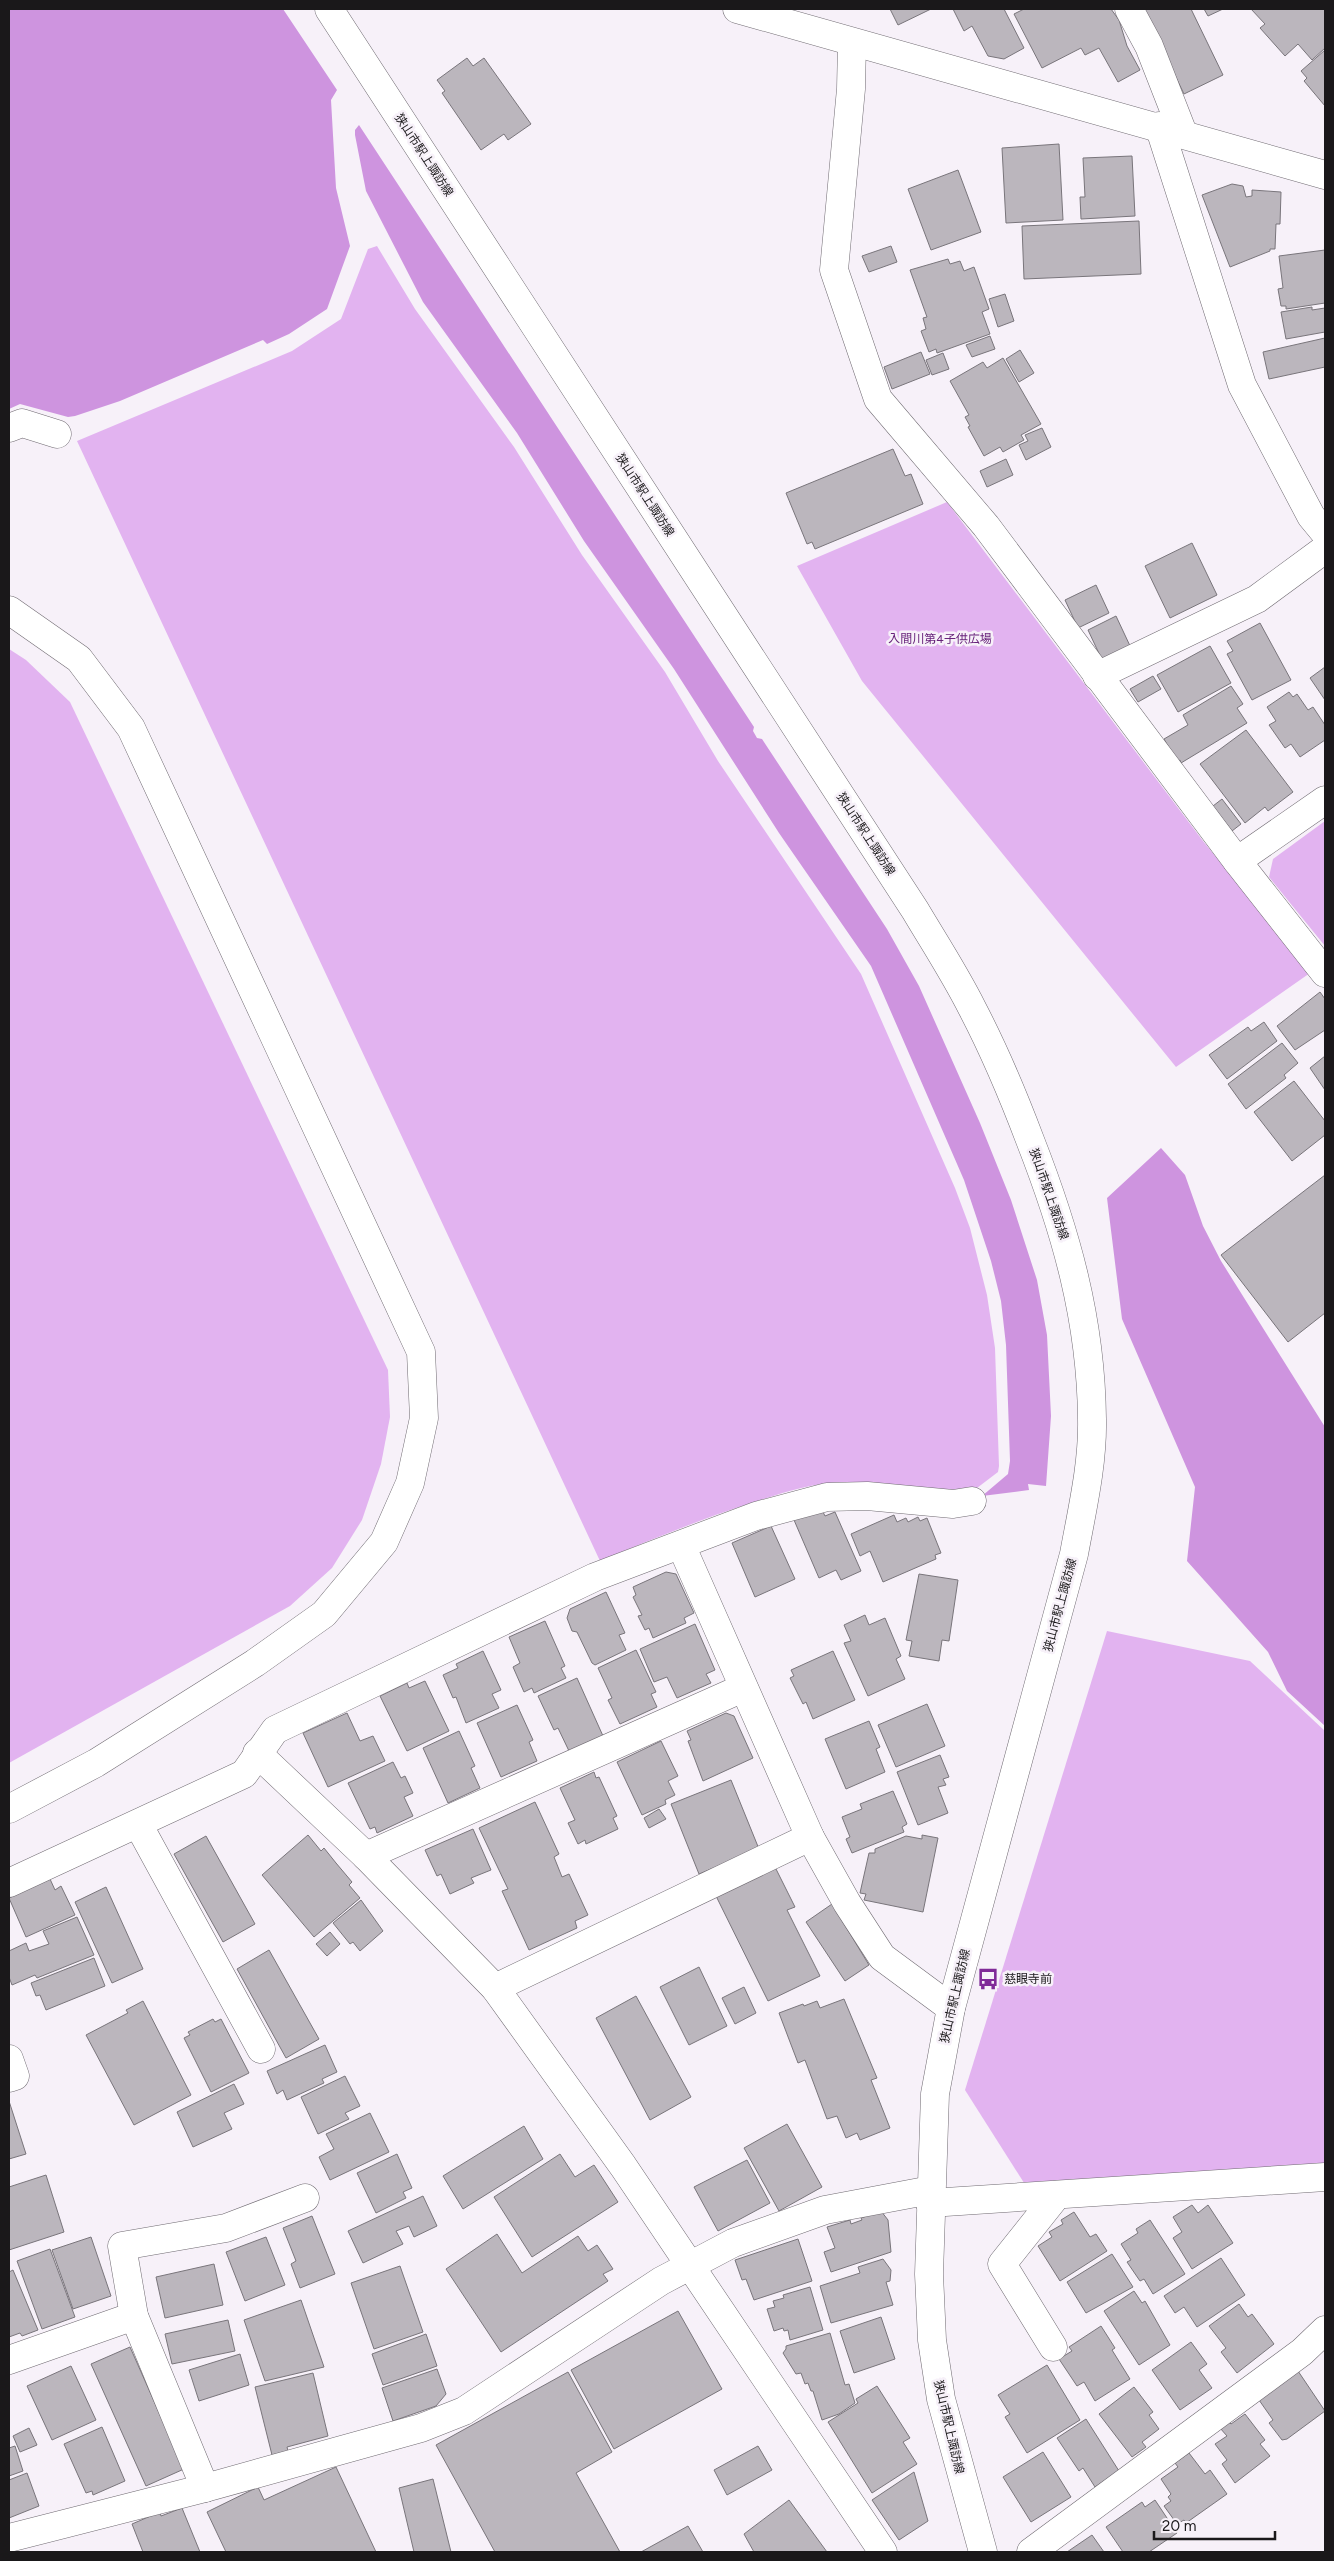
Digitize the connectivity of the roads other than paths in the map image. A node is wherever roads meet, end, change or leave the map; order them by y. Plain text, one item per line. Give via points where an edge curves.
1 (329, 9) edge
2 (737, 9) edge
3 (1129, 9) edge
4 (852, 43) junction
5 (1171, 130) junction
6 (1325, 174) edge
7 (9, 428) edge
8 (57, 434) dead end
9 (1325, 533) edge
10 (1325, 550) edge
11 (9, 610) edge
12 (1097, 676) junction
13 (1325, 800) edge
14 (1237, 861) junction
15 (1325, 973) edge
16 (972, 1501) dead end
17 (681, 1545) junction
18 (743, 1688) junction
19 (257, 1753) junction
20 (9, 1809) edge
21 (138, 1824) junction
22 (810, 1837) junction
23 (366, 1856) junction
24 (9, 1883) edge
25 (494, 1988) junction
26 (950, 2008) junction
27 (261, 2049) dead end
28 (9, 2058) edge
29 (9, 2078) edge
30 (1325, 2178) edge
31 (1057, 2195) junction
32 (930, 2196) junction
33 (305, 2198) dead end
34 (690, 2265) junction
35 (134, 2316) junction
36 (1325, 2330) edge
37 (1053, 2347) dead end
38 (9, 2360) edge
39 (205, 2488) junction
40 (9, 2538) edge
41 (883, 2552) edge
42 (982, 2552) edge
43 (1031, 2552) edge

1 - 26 street, 狭山市駅上諏訪線 via 915,910 972,1007 1012,1094 1057,1209 1079,1288 1088,1356 1092,1420 1087,1486 1074,1554
2 - 4 street
3 - 5 street via 1149,46
4 - 5 street
4 - 12 street via 851,89 834,270 878,399 986,526
5 - 6 street
5 - 9 street via 1242,385 1311,516
7 - 8 street via 22,423
10 - 12 street via 1257,599
11 - 20 street via 79,659 132,728 421,1352 424,1418 410,1483 384,1542 324,1614 255,1663 96,1764
12 - 14 street
13 - 14 street
14 - 15 street
16 - 17 street via 953,1504 867,1496 827,1497 756,1516
17 - 18 street
17 - 19 street via 595,1577 275,1730
18 - 22 street
18 - 23 street
19 - 21 street via 244,1774
19 - 23 street
21 - 24 street
21 - 27 street
22 - 25 street
22 - 26 street via 882,1958
23 - 25 street
25 - 34 street
26 - 32 street, 狭山市駅上諏訪線 via 935,2094
28 - 29 street via 15,2076
30 - 31 street
31 - 32 street
31 - 37 street via 1002,2264
32 - 34 street via 825,2210 733,2243
32 - 42 street, 狭山市駅上諏訪線 via 932,2340 941,2399
33 - 35 street via 226,2228 122,2246
34 - 39 street via 464,2411 421,2428
34 - 41 street
35 - 38 street
35 - 39 street
36 - 43 street via 1302,2352
39 - 40 street

